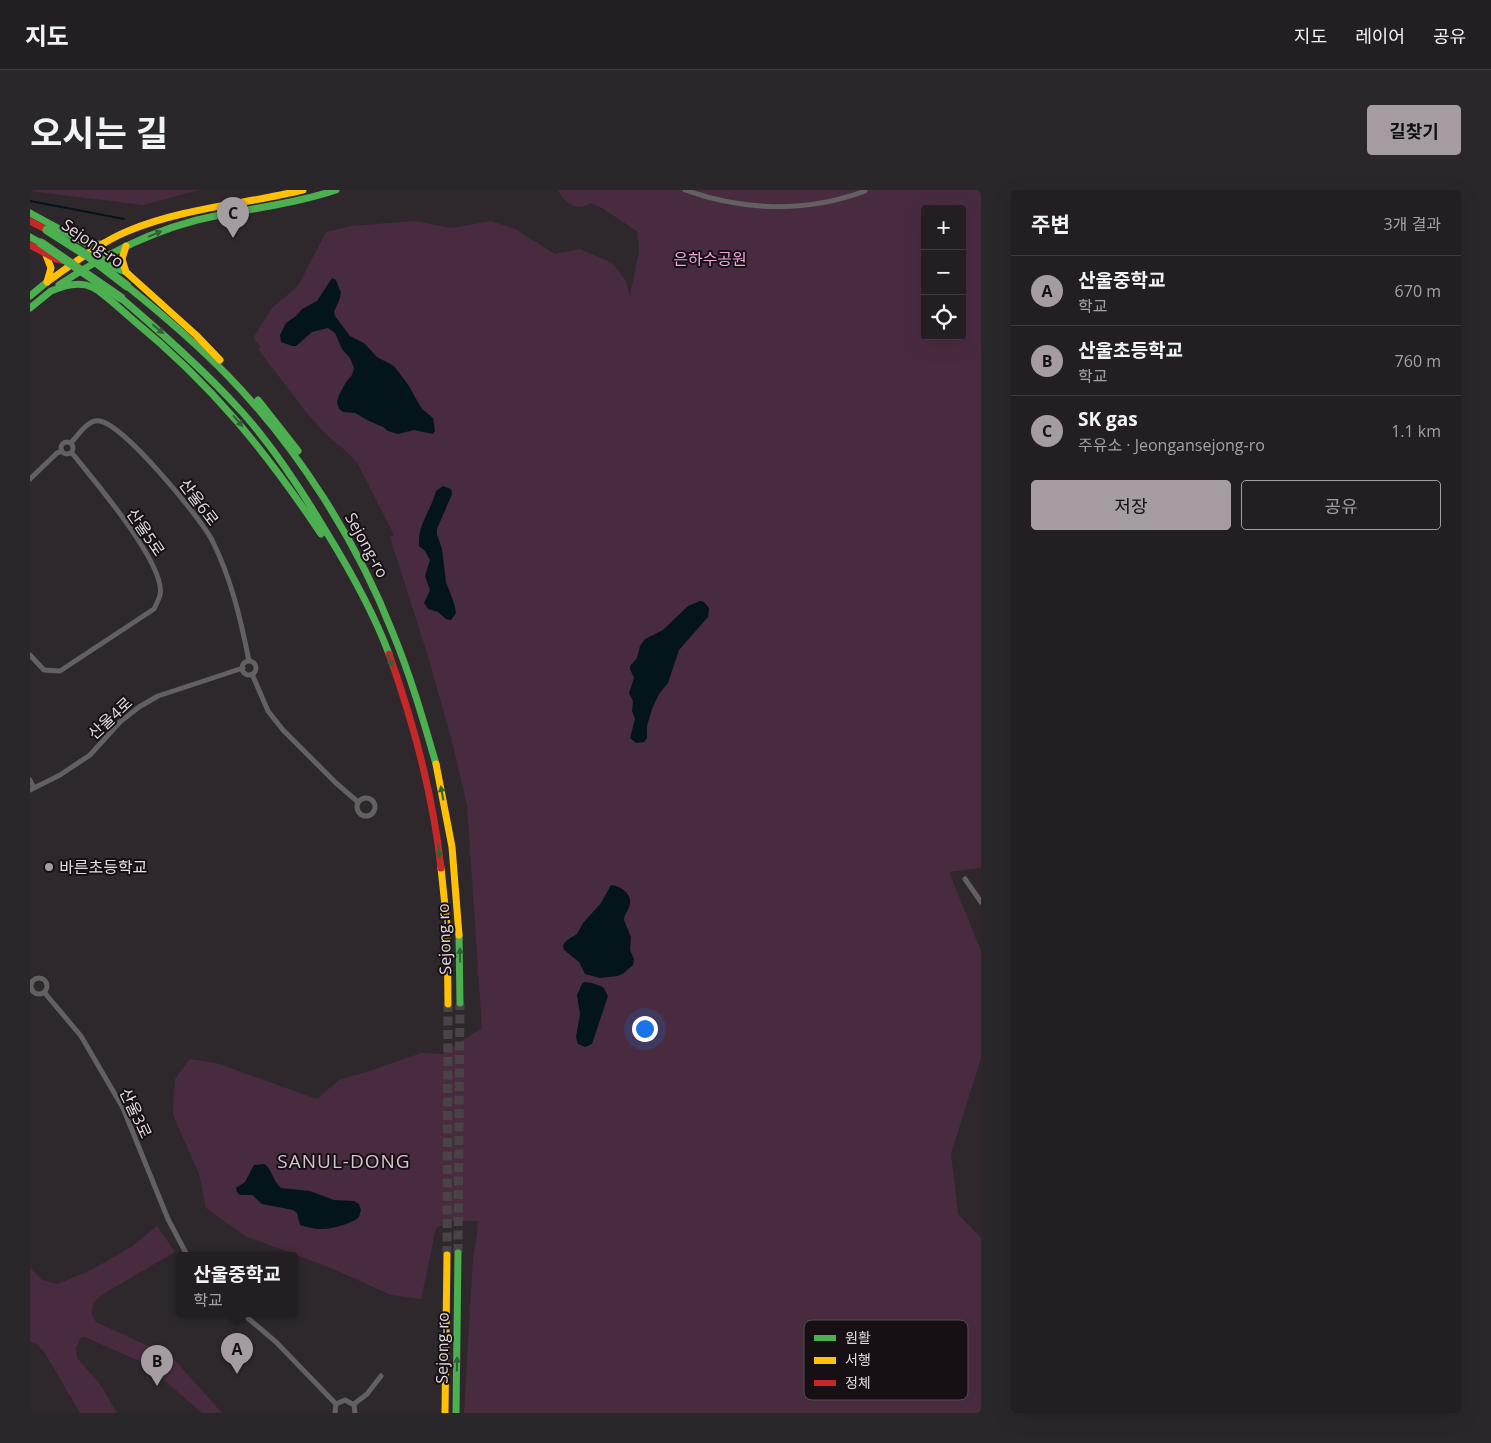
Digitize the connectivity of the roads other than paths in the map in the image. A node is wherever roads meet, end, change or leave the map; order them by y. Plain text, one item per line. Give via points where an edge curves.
1 (303, 190) edge
2 (336, 190) edge
3 (685, 190) edge
4 (864, 191) dead end
5 (30, 213) edge
6 (30, 221) edge
7 (30, 237) edge
8 (76, 239) junction
9 (102, 244) junction
10 (30, 245) edge
11 (126, 246) junction
12 (46, 254) junction
13 (82, 262) junction
14 (94, 262) junction
15 (126, 272) junction
16 (49, 287) junction
17 (93, 287) junction
18 (30, 296) edge
19 (30, 308) edge
20 (71, 442) junction
21 (62, 451) junction
22 (72, 453) junction
23 (30, 479) edge
24 (390, 624) junction
25 (378, 628) junction
26 (30, 655) edge
27 (249, 661) junction
28 (243, 668) junction
29 (252, 674) junction
30 (30, 780) edge
31 (32, 789) edge
32 (358, 802) dead end
33 (965, 879) dead end
34 (981, 902) edge
35 (32, 977) edge
36 (31, 992) edge
37 (44, 992) junction
38 (460, 1003) tunnel mouth
39 (448, 1004) tunnel mouth
40 (185, 1252) edge
41 (458, 1253) tunnel mouth
42 (447, 1254) tunnel mouth
43 (247, 1317) edge
44 (381, 1376) dead end
45 (336, 1404) junction
46 (354, 1404) junction
47 (335, 1413) edge
48 (355, 1413) edge
49 (445, 1413) edge
50 (456, 1413) edge

1 - 9 main road via 162,219
11 -> 2 main road via 198,220 293,203
3 - 4 street via 722,201 779,207 832,201
5 - 8 main road
6 - 24 main road, Sejong-ro, bridge via 88,256 176,325 255,405 320,491 367,572
7 -> 25 main road, Sejong-ro, bridge via 81,269 165,334 242,413 305,497 354,577
8 - 9 main road via 87,244
8 - 13 main road
9 - 13 main road
10 - 12 main road
11 - 14 main road
11 - 15 main road via 121,261
12 - 13 main road via 66,262
12 - 16 main road via 51,268
13 - 14 main road
13 - 16 main road
13 - 17 main road
14 - 15 main road
15 - 24 main road via 196,335 265,408 290,440 329,497 360,552
16 - 17 main road via 80,283
16 - 18 main road
16 - 19 main road
17 -> 25 main road via 184,363 262,449 340,563
20 - 21 street via 63,443
20 - 22 street via 74,447
20 - 27 street, 산울6로 via 90,422 100,421 113,428 147,458 197,517 228,578
21 - 22 street
21 - 23 street
22 - 26 street, 산울5로 via 144,548 159,577 161,594 154,609 60,671 44,670
38 -> 24 main road, Sejong-ro via 458,900 442,790 412,680
25 -> 39 main road, Sejong-ro via 413,729 429,795 445,900
27 - 28 street
27 - 29 street via 256,665
28 - 29 street
28 - 31 street, 산울4로 via 158,696 120,722 90,755
29 - 32 street via 268,712
30 - 31 street
33 - 34 street
35 - 36 street
35 - 37 street via 45,980 47,988
36 - 37 street
37 - 40 street, 산울3로 via 81,1036 123,1108 168,1219
50 -> 41 main road, Sejong-ro
42 - 49 main road, Sejong-ro
43 - 45 street via 276,1342
44 - 46 street
45 - 46 street via 345,1400
45 - 47 street
46 - 48 street

